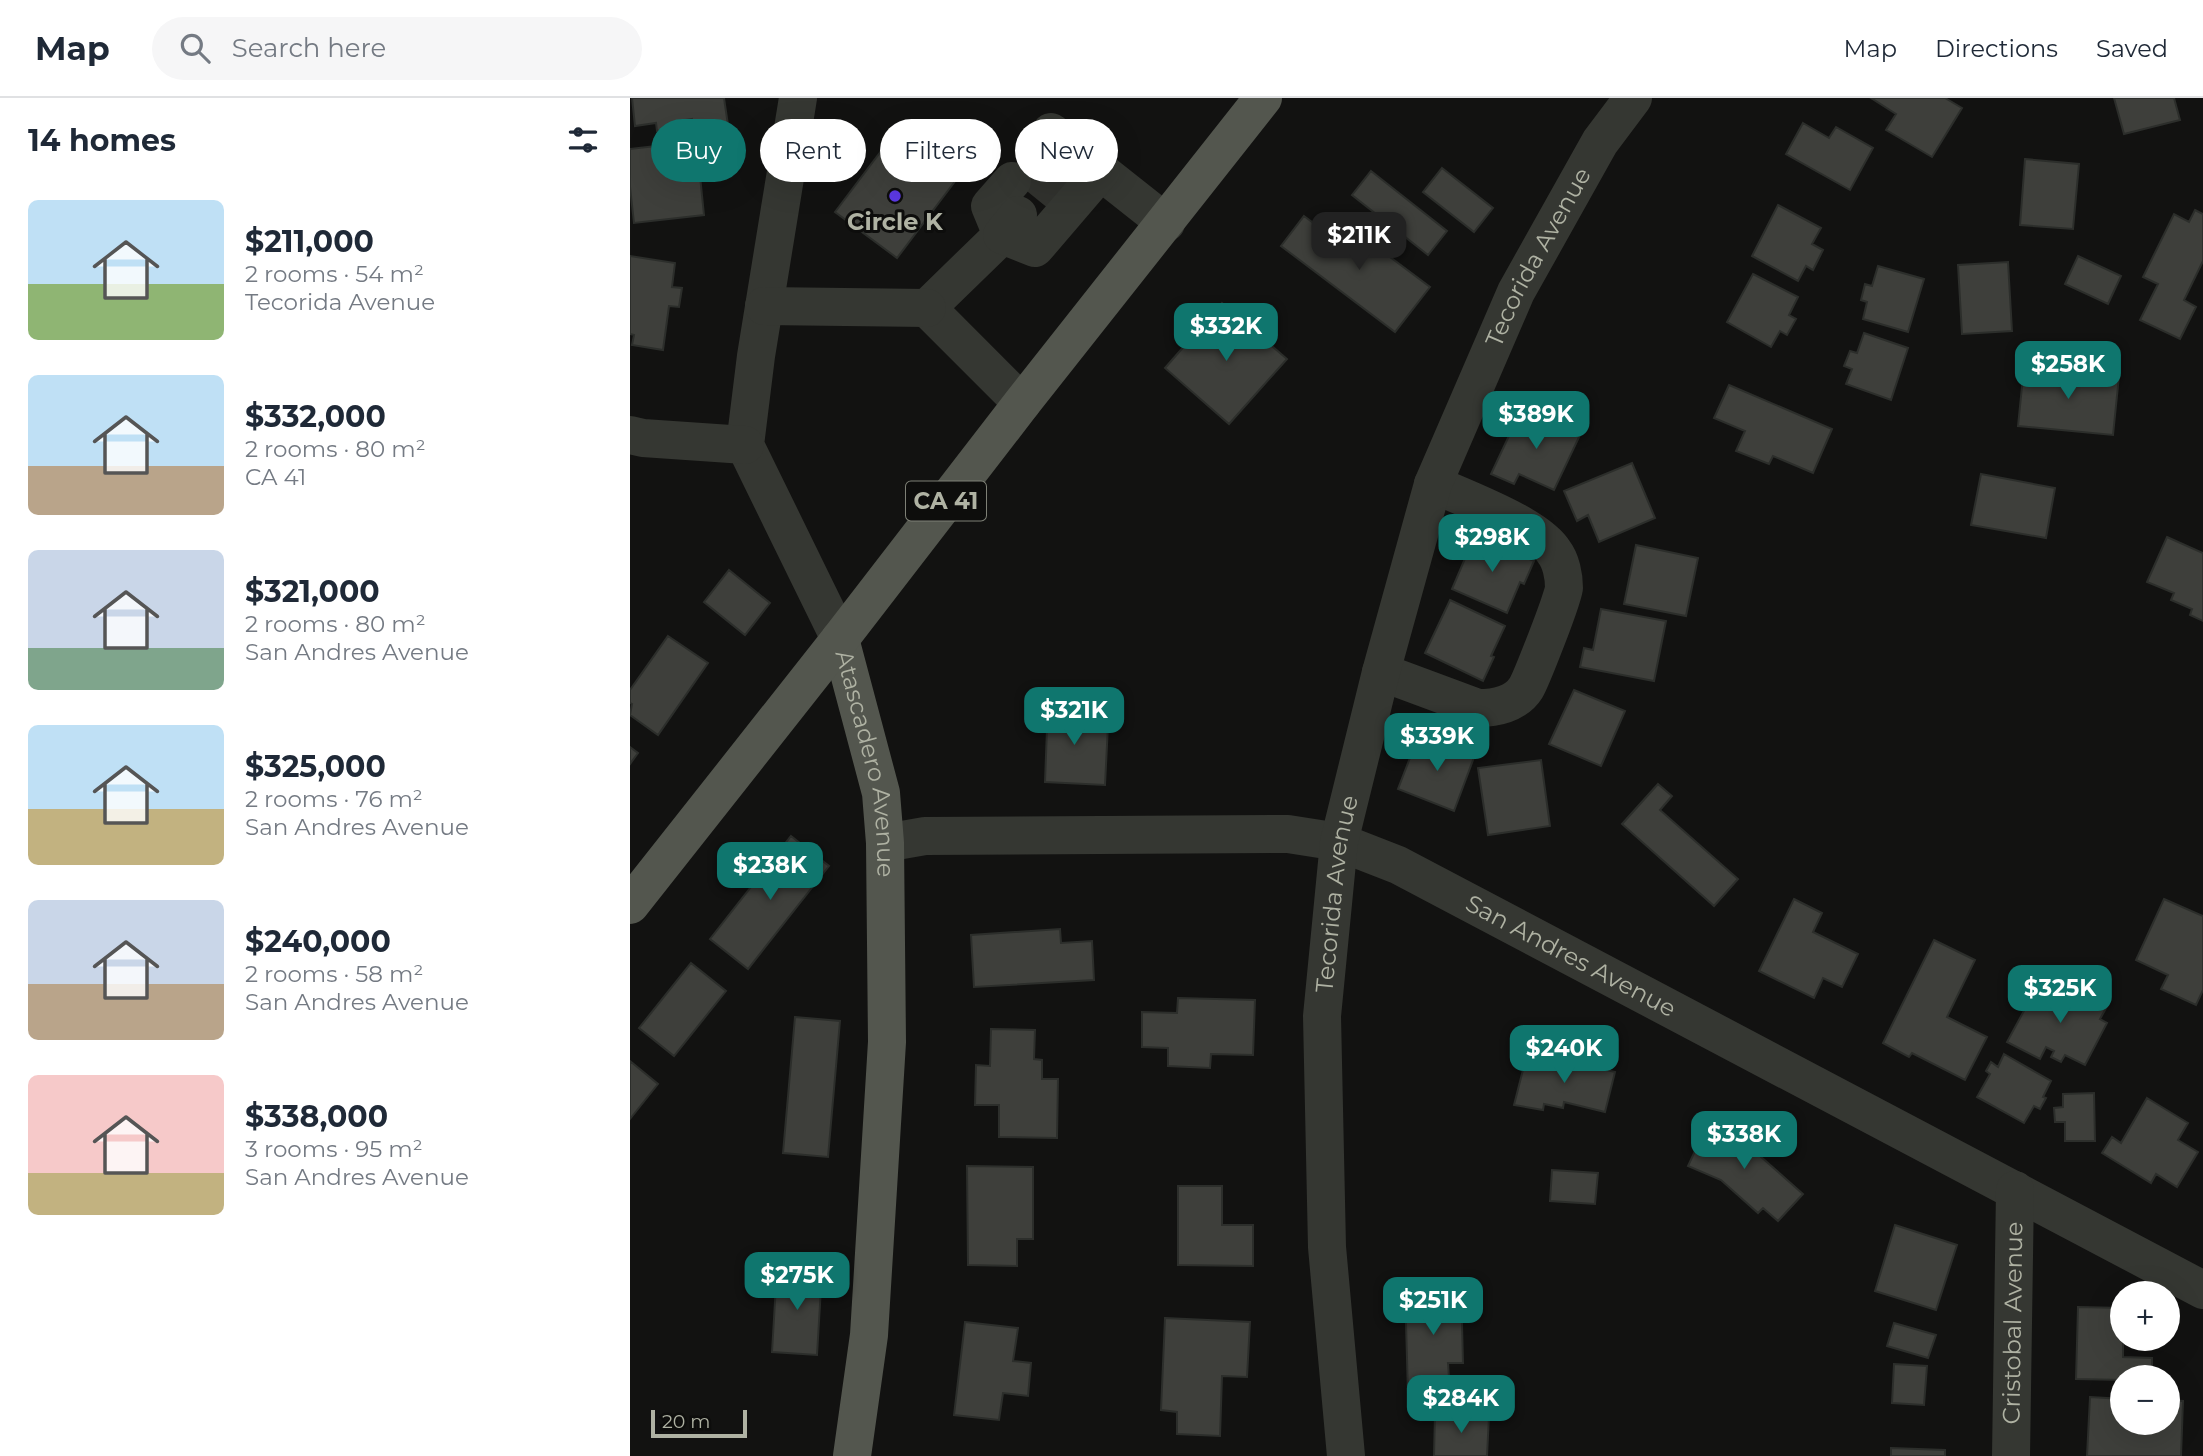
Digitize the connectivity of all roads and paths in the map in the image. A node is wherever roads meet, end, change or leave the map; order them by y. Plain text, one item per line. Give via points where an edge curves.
1 (798, 98) edge
2 (1264, 98) edge
3 (1633, 98) edge
4 (1024, 182) tunnel mouth
5 (1092, 182) edge
6 (1115, 182) edge
7 (1166, 222) junction
8 (1002, 235) junction
9 (764, 306) junction
10 (927, 308) junction
11 (1022, 403) junction
12 (630, 435) edge
13 (745, 445) junction
14 (1433, 484) junction
15 (840, 639) junction
16 (1381, 672) junction
17 (1339, 842) junction
18 (885, 843) junction
19 (630, 905) edge
20 (2015, 1190) junction
21 (2203, 1290) edge
22 (852, 1456) edge
23 (1346, 1456) edge
24 (2011, 1456) edge

1 - 9 street
2 - 7 main road, CA 41 / CA 41
3 - 14 street, Tecorida Avenue via 1600,142 1516,292
4 - 8 street via 990,206
5 - 8 street via 1035,248
6 - 7 street
7 - 11 main road, CA 41 / CA 41
8 - 10 street
9 - 10 street
9 - 13 street
10 - 11 street
11 - 15 main road, CA 41 / CA 41
12 - 13 street
13 - 15 street, Atascadero Avenue
14 - 16 street, Tecorida Avenue
14 - 16 street via 1546,540 1562,569 1564,589 1525,690 1507,703 1478,708
15 - 18 main road, Atascadero Avenue via 881,793
15 - 19 main road, CA 41 / CA 41
16 - 17 street, Tecorida Avenue
17 - 18 street, San Andres Avenue via 1288,834 925,836
17 - 20 street, San Andres Avenue via 1398,865
17 - 23 street, Tecorida Avenue via 1322,1016 1327,1247
18 - 22 main road, Atascadero Avenue via 887,1042 869,1335
20 - 21 street, San Andres Avenue
20 - 24 street, Cristobal Avenue

